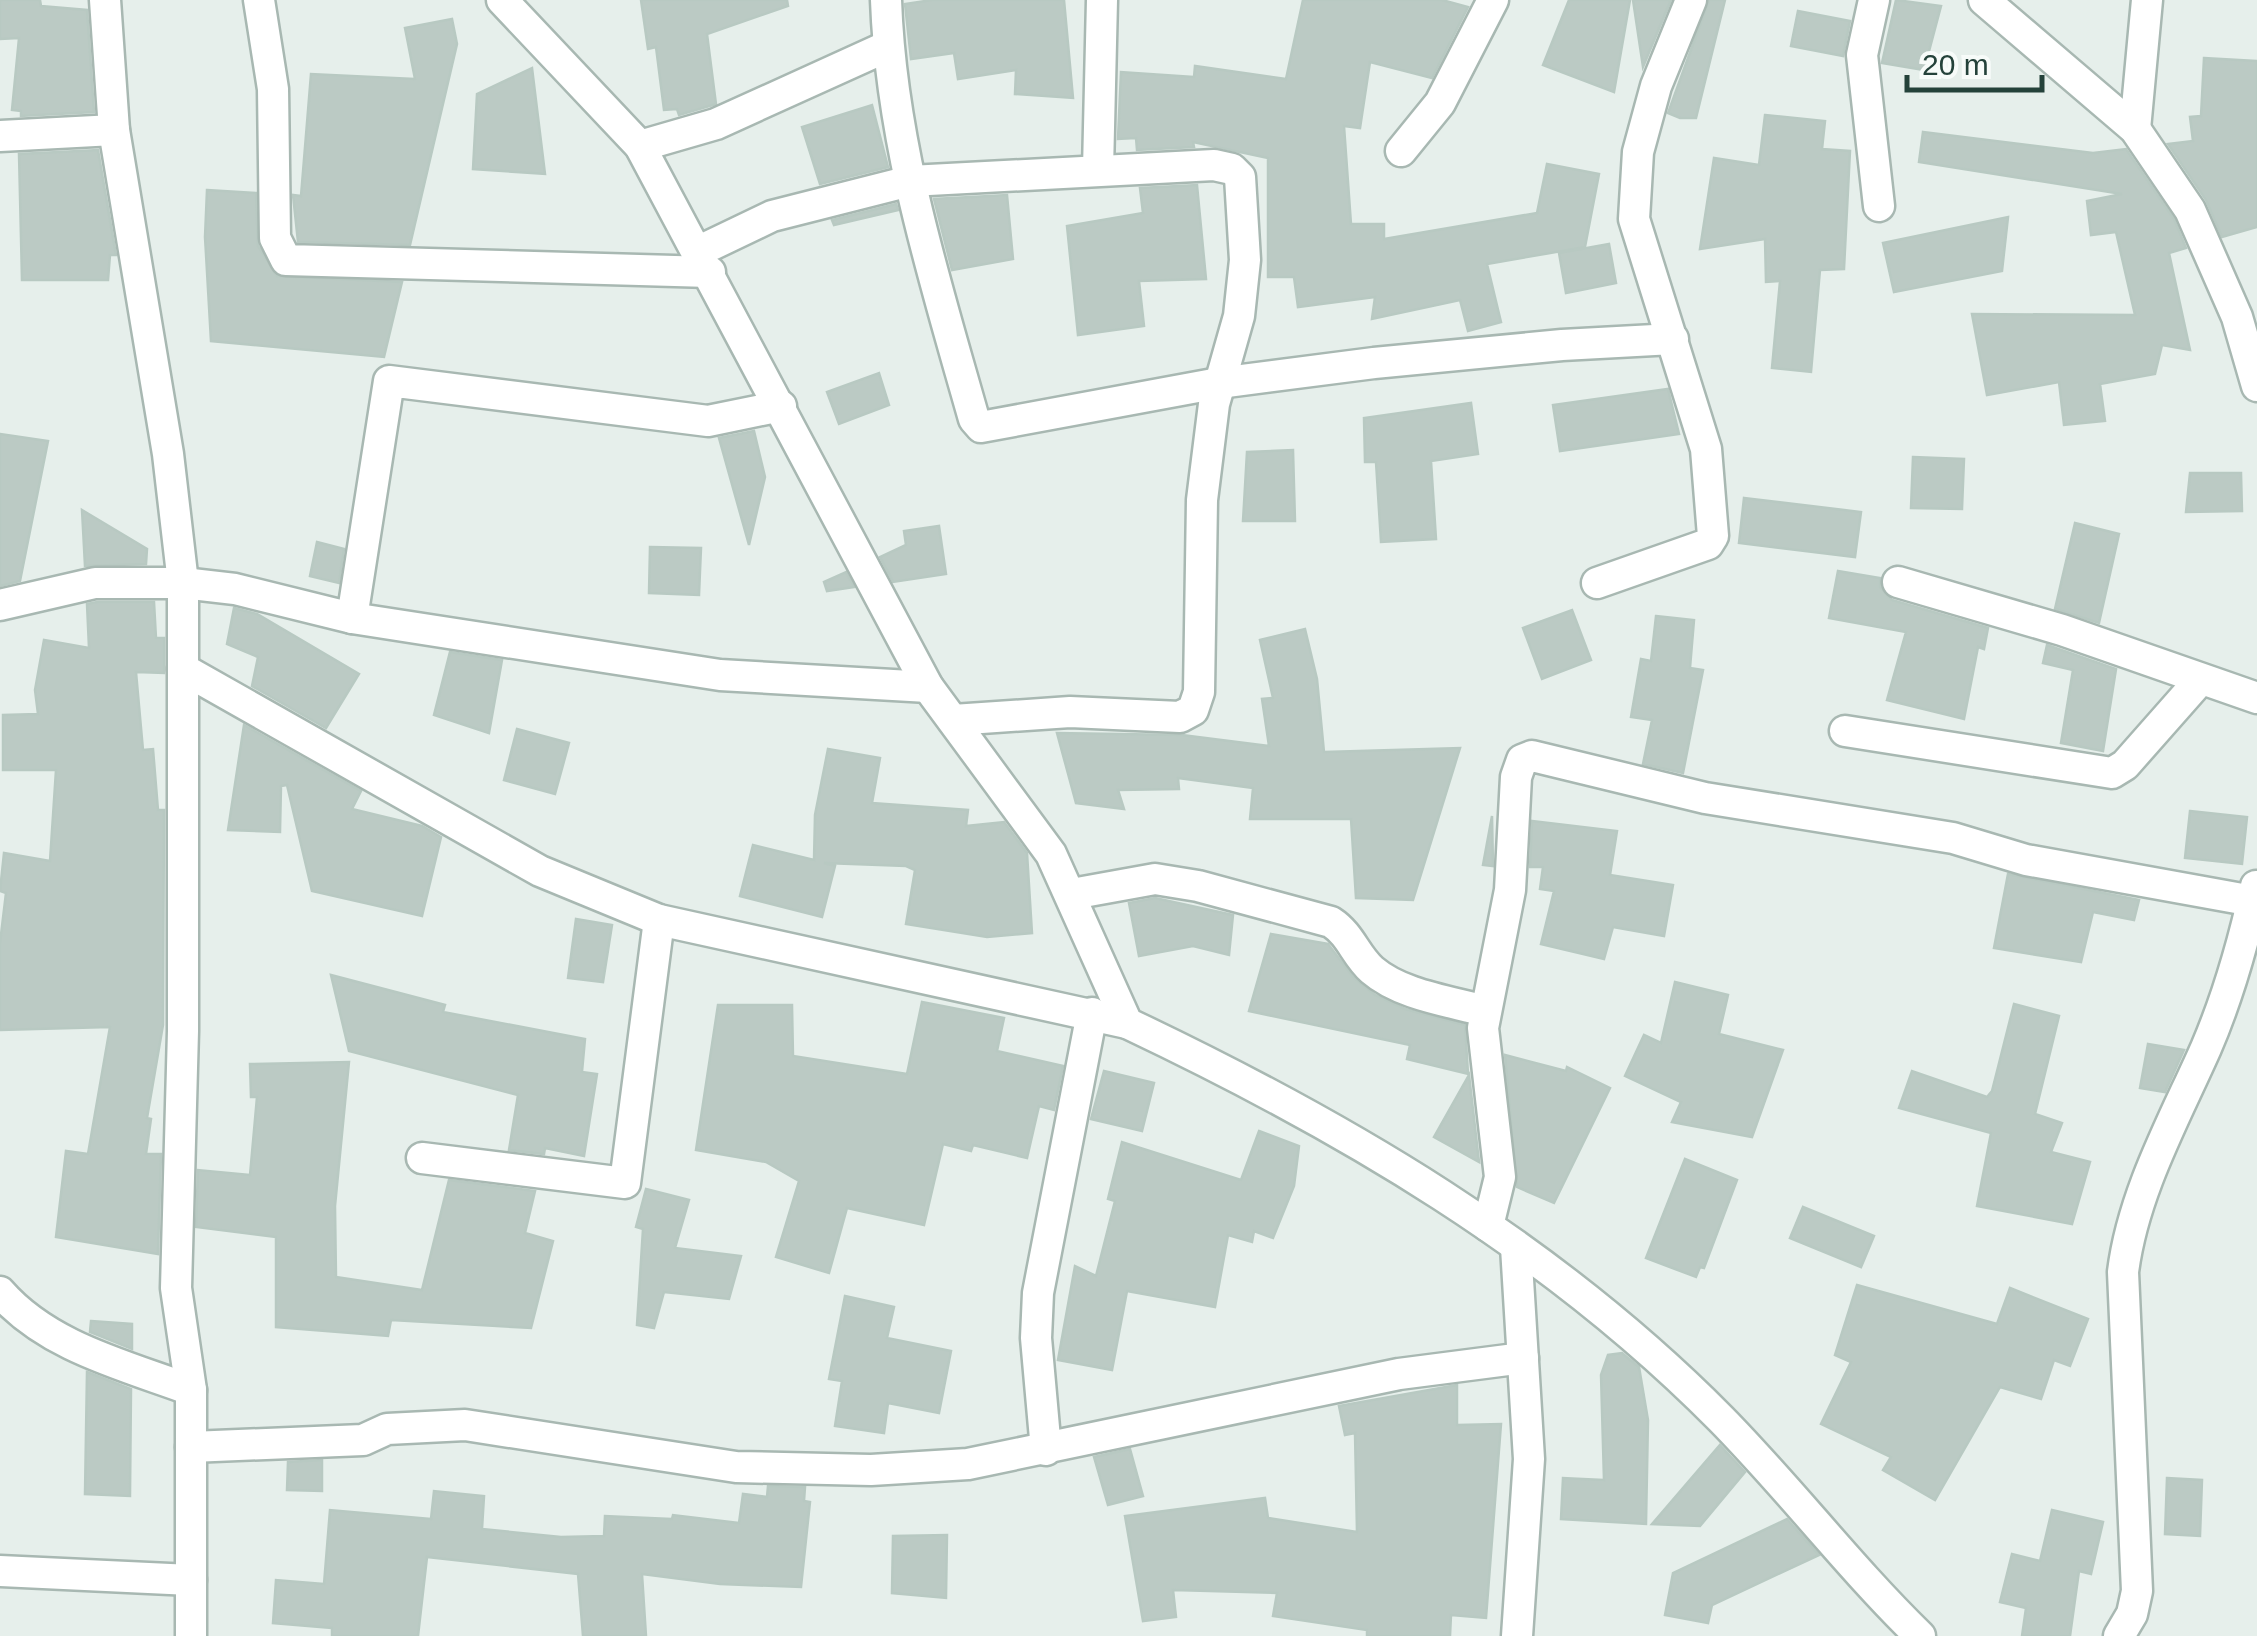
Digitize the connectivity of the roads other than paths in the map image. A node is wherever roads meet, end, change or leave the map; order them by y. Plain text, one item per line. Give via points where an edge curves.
1 (105, 0) edge
2 (259, 0) edge
3 (502, 0) edge
4 (886, 0) edge
5 (1102, 0) edge
6 (1493, 0) edge
7 (1691, 0) edge
8 (1874, 0) edge
9 (1984, 0) edge
10 (2147, 0) edge
11 (888, 46) junction
12 (2135, 128) junction
13 (114, 130) junction
14 (0, 136) edge
15 (640, 146) junction
16 (1401, 151) dead end
17 (1098, 170) junction
18 (910, 181) junction
19 (1879, 206) dead end
20 (705, 262) junction
21 (1672, 339) junction
22 (1219, 383) junction
23 (2257, 386) edge
24 (781, 406) junction
25 (1898, 582) dead end
26 (183, 583) junction
27 (1597, 583) dead end
28 (0, 604) edge
29 (352, 618) junction
30 (183, 669) junction
31 (2200, 680) junction
32 (928, 688) junction
33 (2257, 698) edge
34 (953, 720) junction
35 (1845, 731) dead end
36 (2255, 892) edge
37 (1072, 894) junction
38 (660, 920) junction
39 (1485, 1011) junction
40 (1092, 1013) junction
41 (1127, 1023) junction
42 (422, 1158) dead end
43 (1488, 1226) junction
44 (1516, 1247) junction
45 (0, 1292) edge
46 (1523, 1358) junction
47 (191, 1390) junction
48 (191, 1447) junction
49 (1046, 1450) junction
50 (0, 1571) edge
51 (191, 1580) junction
52 (191, 1636) edge
53 (1517, 1636) edge
54 (1920, 1636) edge
55 (2118, 1636) edge

1 - 13 street
2 - 20 street via 273,89 276,238 286,260
3 - 15 street
4 - 11 street
5 - 17 street
6 - 16 street via 1440,103
7 - 21 street via 1656,86 1638,152 1635,202 1642,253
8 - 19 street via 1862,55
9 - 12 street
10 - 12 street
11 - 15 street via 716,124
11 - 18 street
12 - 23 street via 2190,210 2237,317
13 - 14 street
13 - 26 street
15 - 20 street
17 - 18 street
17 - 22 street via 1214,165 1240,177 1246,260
18 - 20 street via 772,216
18 - 22 street via 980,427
20 - 24 street
21 - 22 street via 1562,344
21 - 27 street via 1706,449 1713,536 1708,544
22 - 34 street via 1202,500 1199,692 1193,710 1180,717 1070,712
24 - 29 street via 708,421 388,381
24 - 32 street
25 - 31 street
26 - 28 street via 95,583
26 - 29 street
26 - 30 street
29 - 32 street via 720,675
30 - 38 street via 540,871
30 - 47 street via 184,1032 176,1288
31 - 33 street
31 - 35 street via 2112,774
32 - 34 street
34 - 37 street via 1022,810
36 - 39 street via 2026,860 1954,838 1705,798 1532,756 1518,768 1510,890
36 - 55 street via 2217,1020 2161,1145 2126,1246 2137,1591
37 - 39 street via 1155,880 1331,922 1388,981
37 - 41 street
38 - 40 street
38 - 42 street via 625,1184
39 - 43 street via 1500,1178
40 - 41 street
40 - 49 street via 1038,1292
41 - 43 street via 1269,1090
43 - 44 street
44 - 46 street
44 - 54 street via 1720,1418
45 - 47 street via 58,1340
46 - 49 street via 1399,1374
46 - 53 street via 1528,1459
47 - 48 street
48 - 49 street via 364,1440 387,1430 465,1424 794,1471 968,1464
48 - 51 street
50 - 51 street
51 - 52 street

